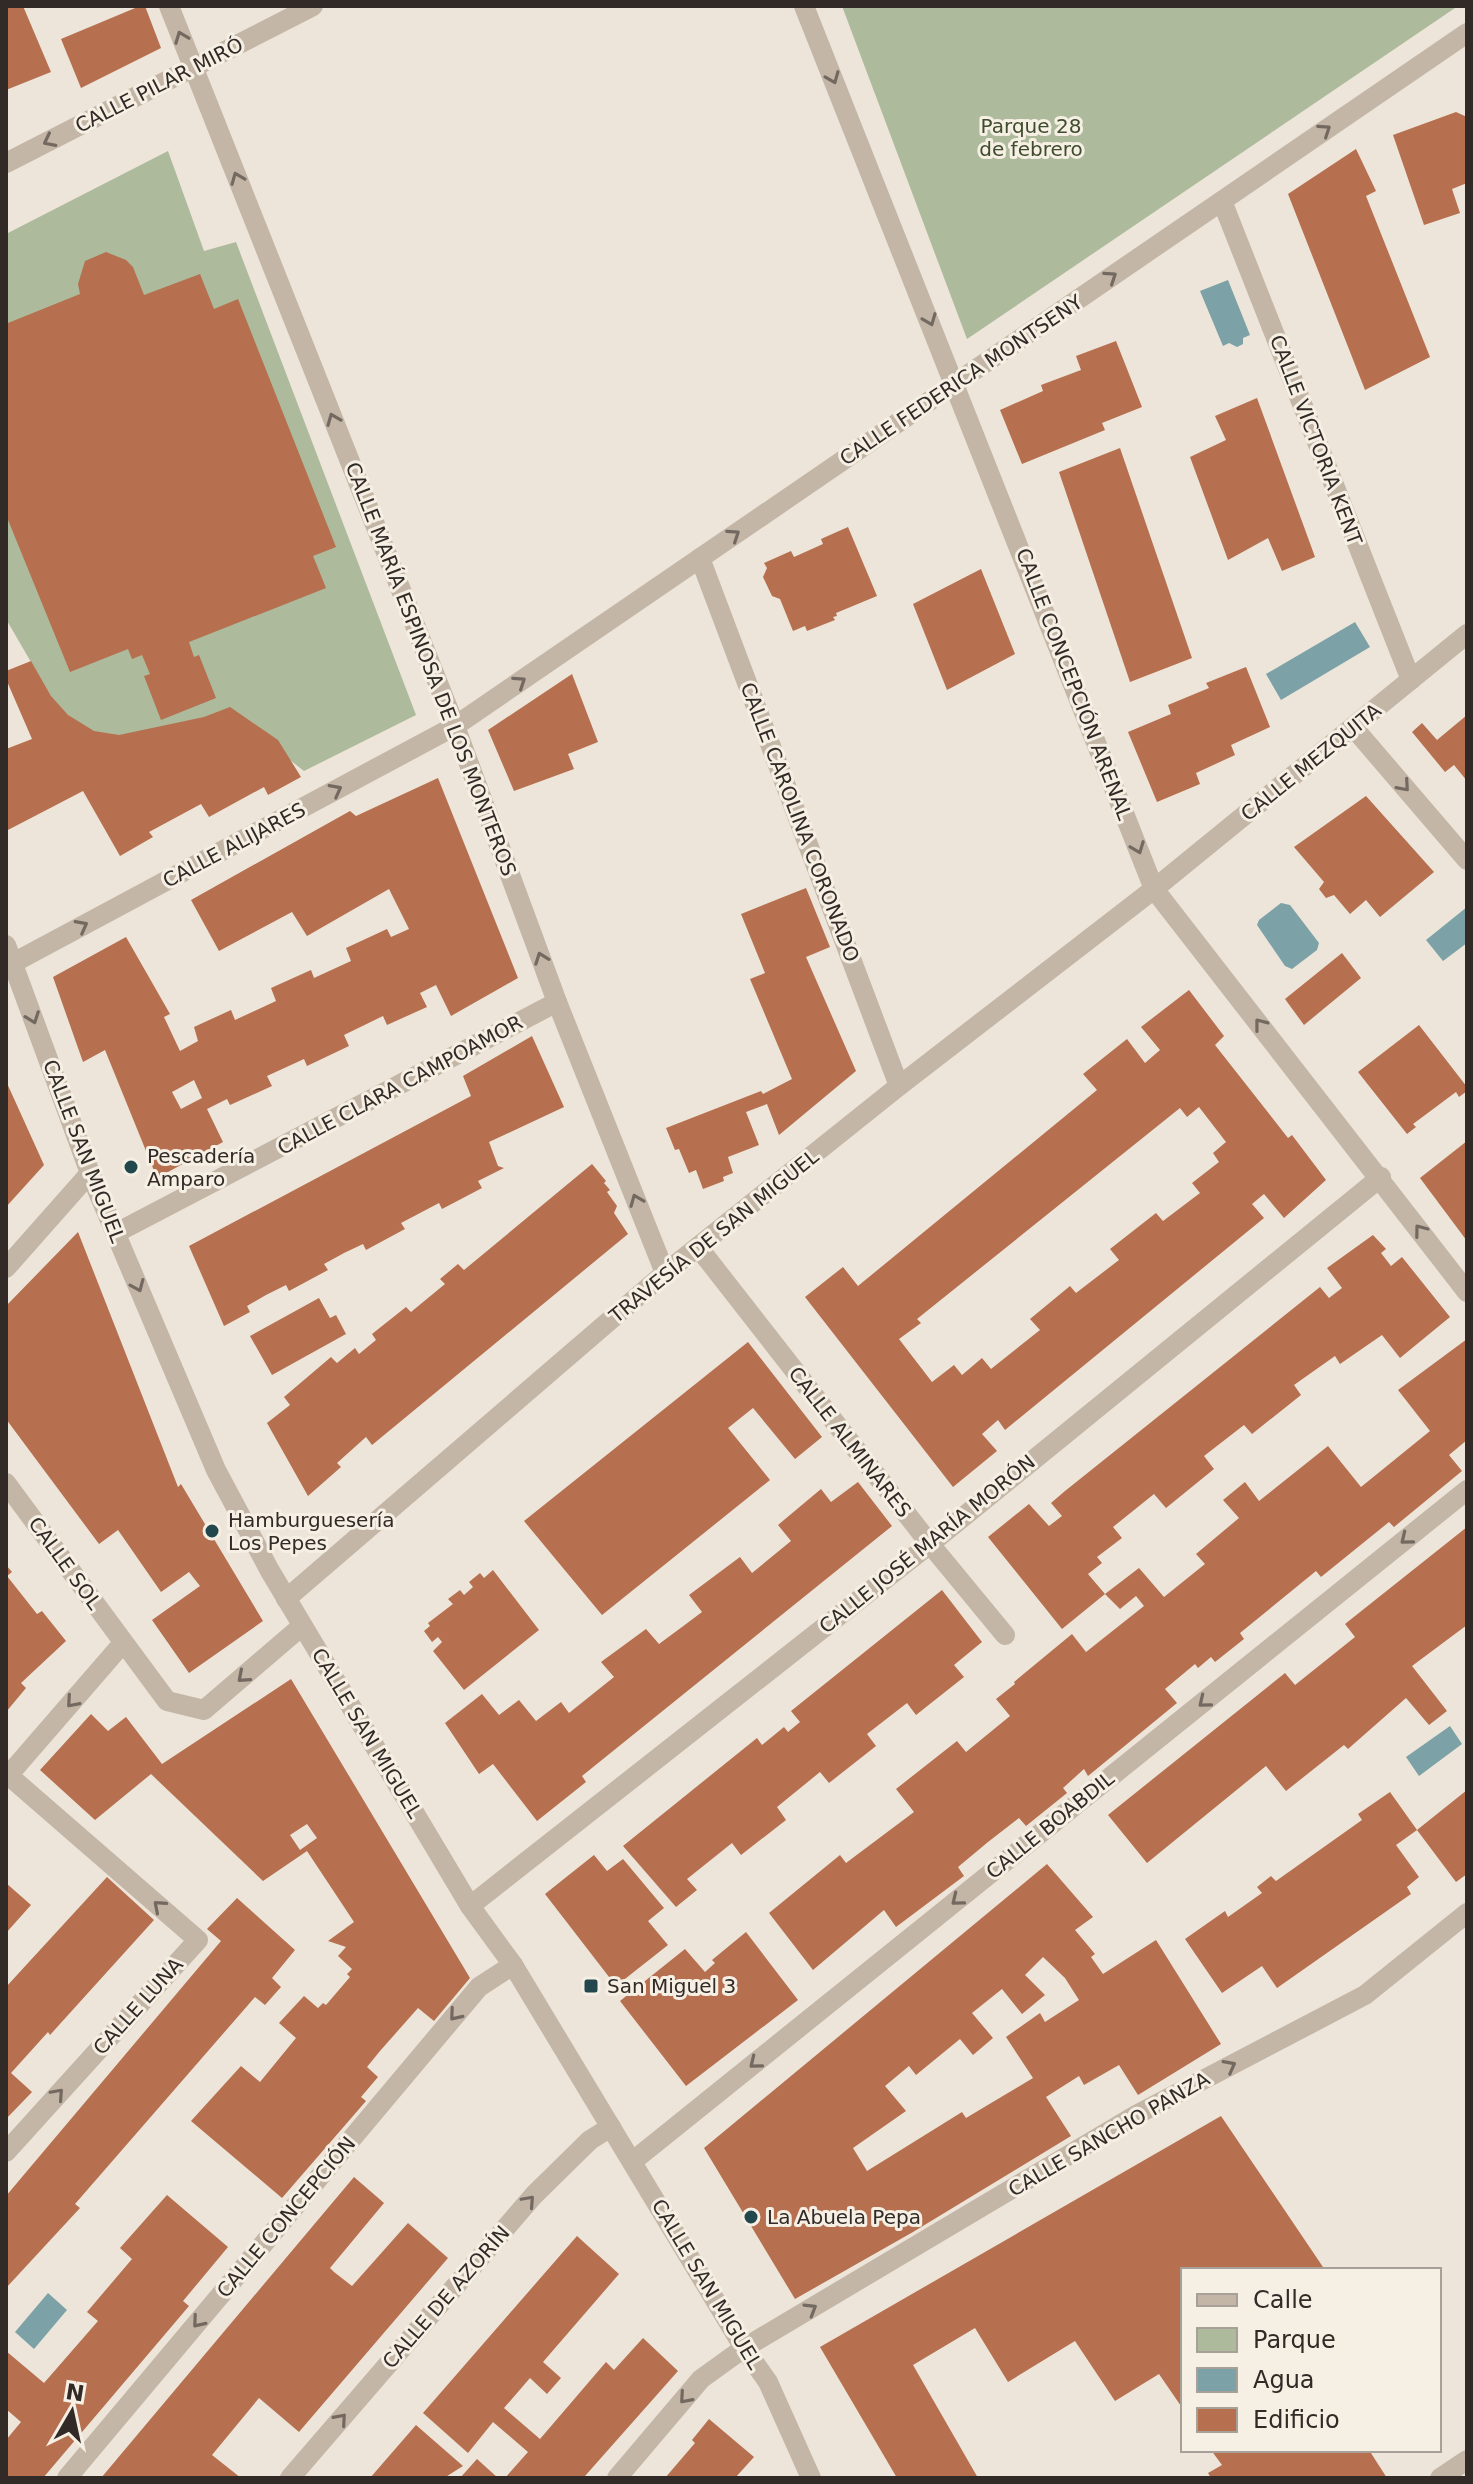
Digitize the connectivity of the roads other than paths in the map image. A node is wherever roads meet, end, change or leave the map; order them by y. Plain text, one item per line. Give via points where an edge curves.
1 (169, 6) edge
2 (313, 6) edge
3 (804, 6) edge
4 (1467, 33) edge
5 (193, 67) junction
6 (6, 163) edge
7 (1222, 201) junction
8 (956, 384) junction
9 (700, 558) junction
10 (1467, 634) edge
11 (1411, 680) junction
12 (455, 726) junction
13 (1353, 727) junction
14 (1467, 860) edge
15 (1154, 889) junction
16 (10, 954) edge
17 (557, 1002) junction
18 (899, 1086) junction
19 (90, 1173) junction
20 (1381, 1177) junction
21 (116, 1233) junction
22 (698, 1247) junction
23 (6, 1268) edge
24 (665, 1273) junction
25 (1467, 1292) edge
26 (6, 1483) edge
27 (1467, 1490) edge
28 (930, 1544) junction
29 (286, 1599) junction
30 (302, 1626) junction
31 (1005, 1635) dead end
32 (123, 1643) junction
33 (7, 1776) edge
34 (470, 1906) junction
35 (1467, 1913) edge
36 (513, 1965) junction
37 (611, 2127) junction
38 (6, 2152) edge
39 (633, 2161) junction
40 (744, 2348) junction
41 (1467, 2460) edge
42 (67, 2478) edge
43 (290, 2478) edge
44 (617, 2478) edge
45 (811, 2478) edge
46 (1440, 2478) edge

5 -> 1 street, CALLE MARÍA ESPINOSA DE LOS MONTEROS
2 - 5 street, CALLE PILAR MIRÓ
3 -> 8 street, CALLE CONCEPCIÓN ARENAL
7 -> 4 street, CALLE FEDERICA MONTSENY
5 -> 6 street, CALLE PILAR MIRÓ
12 -> 5 street, CALLE MARÍA ESPINOSA DE LOS MONTEROS
8 -> 7 street, CALLE FEDERICA MONTSENY
7 - 11 street, CALLE VICTORIA KENT
9 -> 8 street, CALLE FEDERICA MONTSENY
8 -> 15 street, CALLE CONCEPCIÓN ARENAL
12 -> 9 street, CALLE FEDERICA MONTSENY
9 - 18 street, CALLE CAROLINA CORONADO
10 - 11 street, CALLE MEZQUITA
11 - 13 street, CALLE MEZQUITA
16 -> 12 street, CALLE ALIJARES
17 -> 12 street, CALLE MARÍA ESPINOSA DE LOS MONTEROS
13 -> 14 street
13 - 15 street, CALLE MEZQUITA
15 - 18 street, TRAVESÍA DE SAN MIGUEL
20 -> 15 street, CALLE CONCEPCIÓN ARENAL
16 -> 19 street, CALLE SAN MIGUEL
17 - 21 street, CALLE CLARA CAMPOAMOR
24 -> 17 street, CALLE MARÍA ESPINOSA DE LOS MONTEROS
18 - 22 street, TRAVESÍA DE SAN MIGUEL
19 - 21 street, CALLE SAN MIGUEL
19 - 23 street
25 -> 20 street, CALLE CONCEPCIÓN ARENAL
20 - 28 street, CALLE JOSÉ MARÍA MORÓN
21 -> 29 street, CALLE SAN MIGUEL via 216,1470
22 - 24 street, TRAVESÍA DE SAN MIGUEL
22 - 28 street, CALLE ALMINARES
24 - 29 street, TRAVESÍA DE SAN MIGUEL
26 - 32 street, CALLE SOL
27 -> 39 street, CALLE BOABDIL
28 - 31 street, CALLE ALMINARES
28 - 34 street, CALLE JOSÉ MARÍA MORÓN
29 - 30 street, CALLE SAN MIGUEL
30 -> 32 street, CALLE SOL via 204,1710 167,1701
30 - 34 street, CALLE SAN MIGUEL
32 -> 33 street
38 -> 33 street, CALLE LUNA via 198,1940
34 - 36 street, CALLE SAN MIGUEL
40 -> 35 street, CALLE SANCHO PANZA via 1136,2115 1365,1995
36 - 37 street, CALLE SAN MIGUEL
36 -> 42 street, CALLE CONCEPCIÓN via 479,1987
37 - 39 street, CALLE SAN MIGUEL
43 -> 37 street, CALLE DE AZORÍN via 534,2195 590,2140
39 - 40 street, CALLE SAN MIGUEL
40 -> 44 street, CALLE SANCHO PANZA via 701,2379
40 - 45 street, CALLE SAN MIGUEL via 768,2382
41 - 46 street

